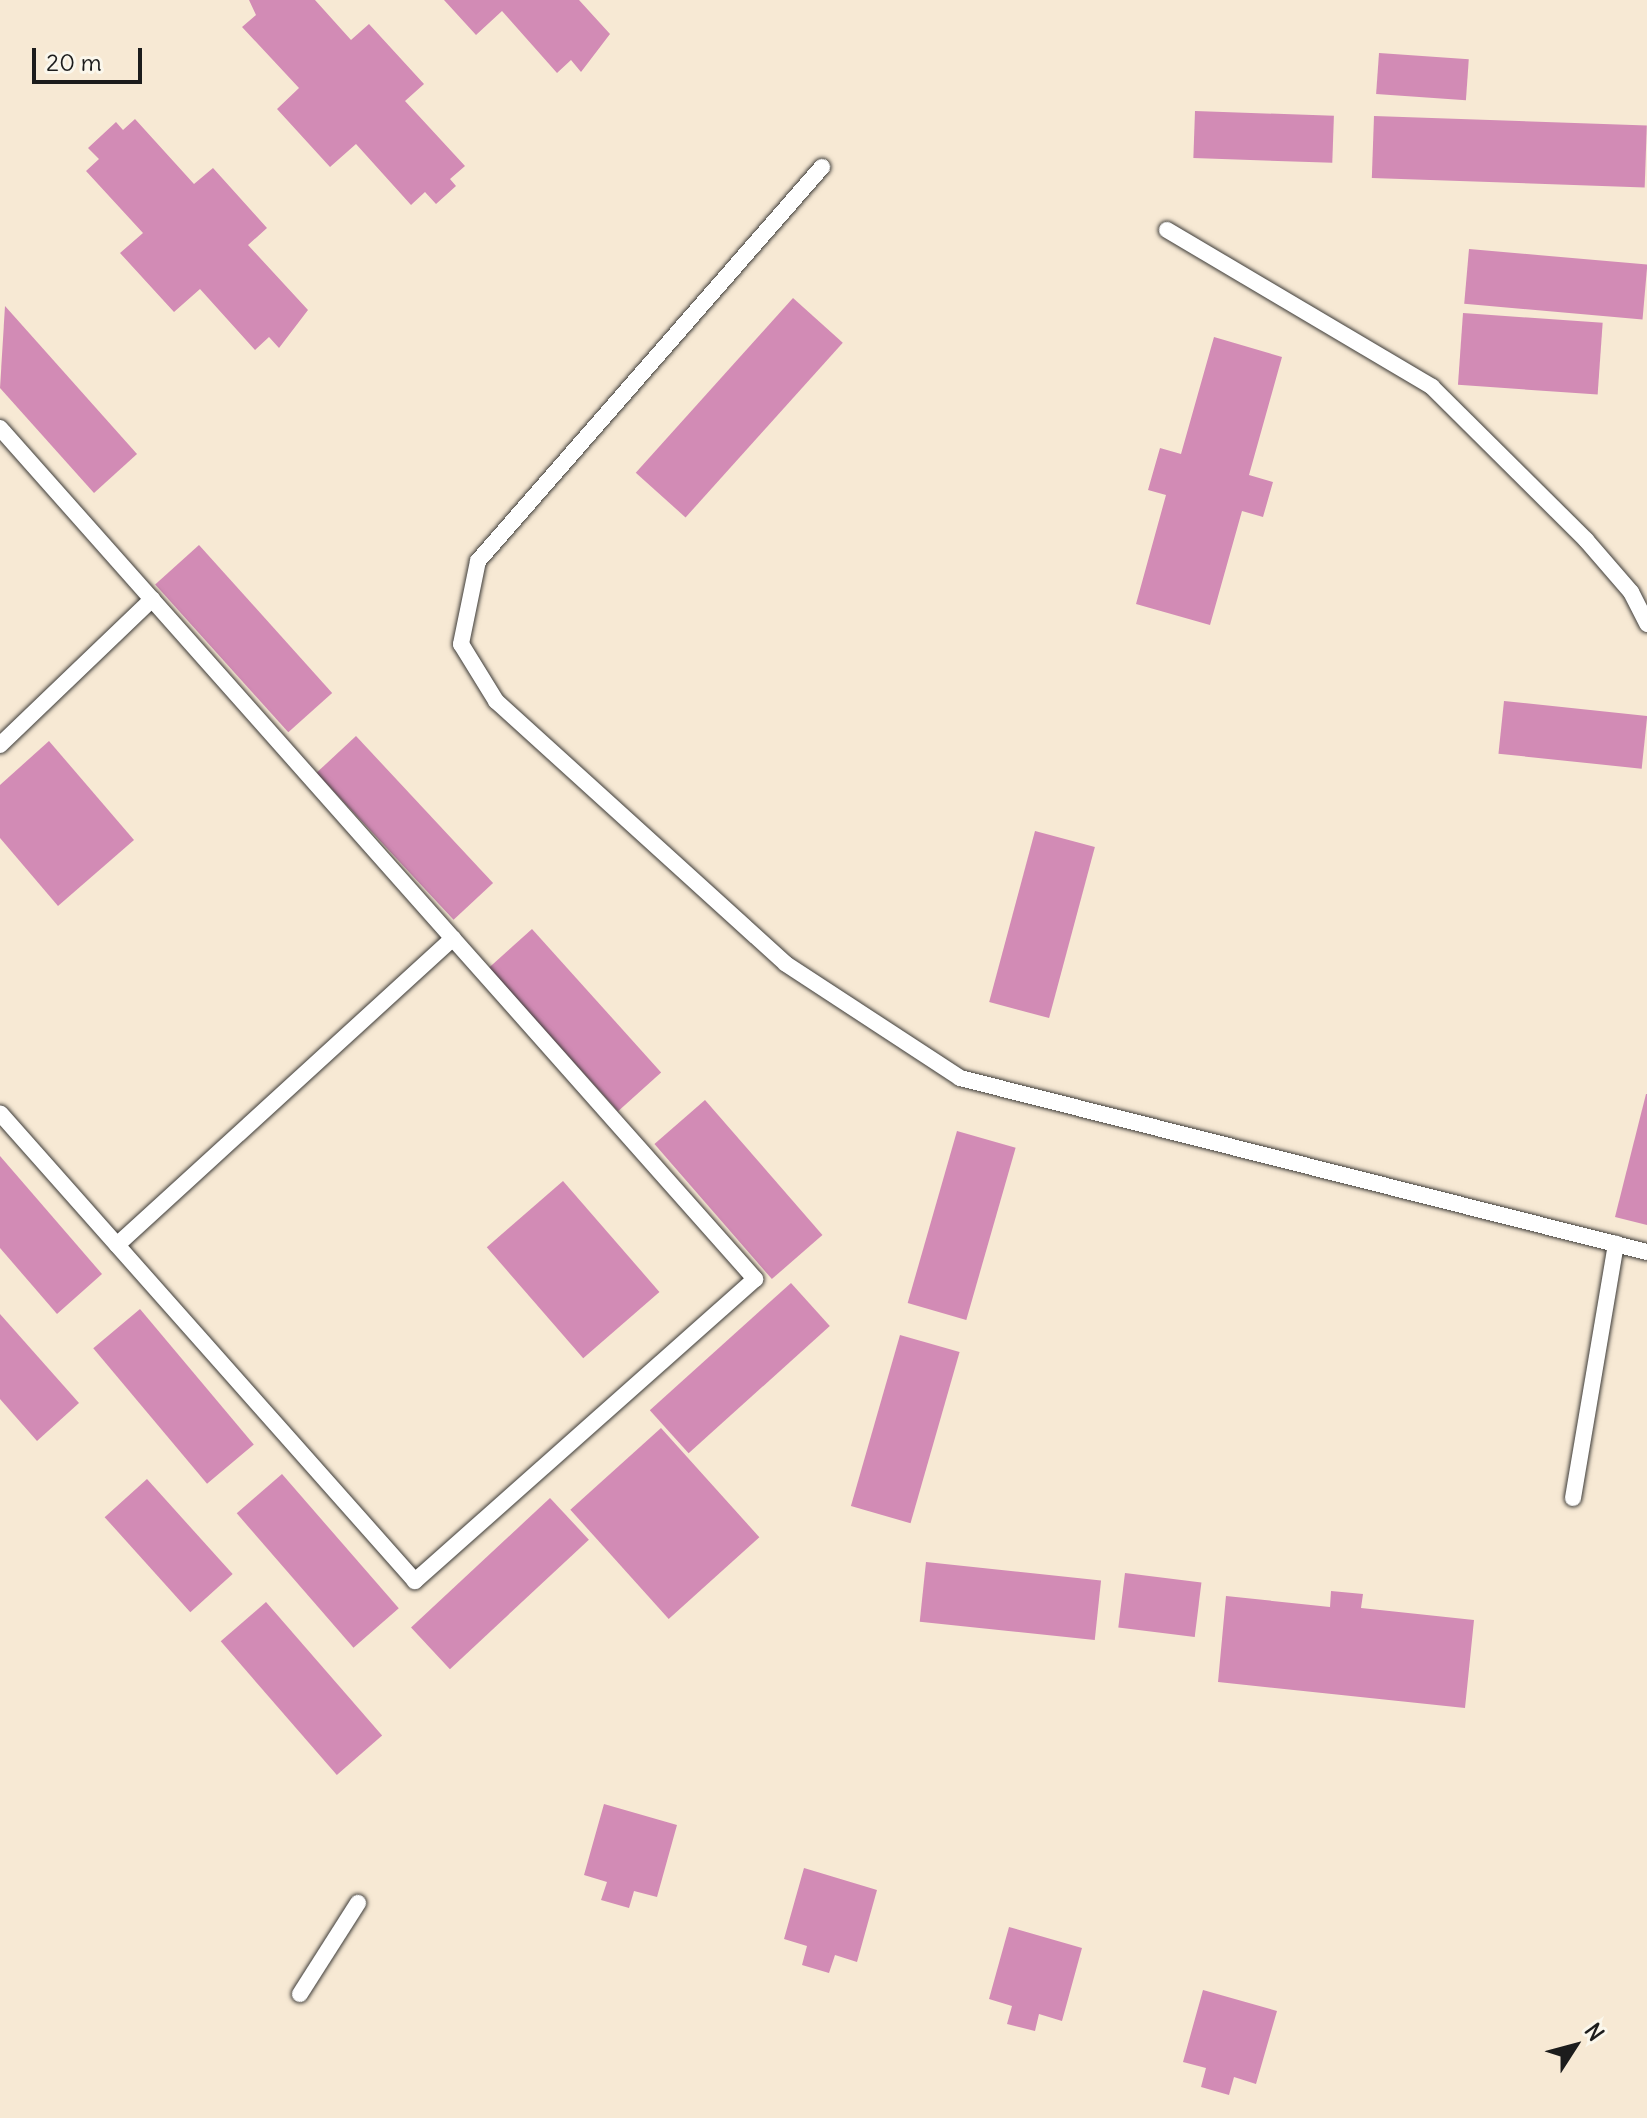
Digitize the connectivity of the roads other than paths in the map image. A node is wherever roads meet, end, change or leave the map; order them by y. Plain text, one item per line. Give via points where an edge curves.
1 (822, 167) dead end
2 (1167, 230) dead end
3 (0, 428) edge
4 (152, 599) junction
5 (1647, 624) edge
6 (0, 745) edge
7 (453, 938) junction
8 (0, 1113) edge
9 (1616, 1244) junction
10 (117, 1245) junction
11 (1647, 1252) edge
12 (1573, 1498) dead end
13 (358, 1903) dead end
14 (300, 1994) dead end

1 - 9 lane via 478,561 461,644 496,701 786,964 960,1078
2 - 5 lane via 1432,387 1586,540
3 - 4 lane
4 - 6 lane
4 - 7 lane
7 - 10 lane
7 - 10 lane via 755,1279 415,1581
8 - 10 lane
9 - 11 lane
9 - 12 lane
13 - 14 lane

